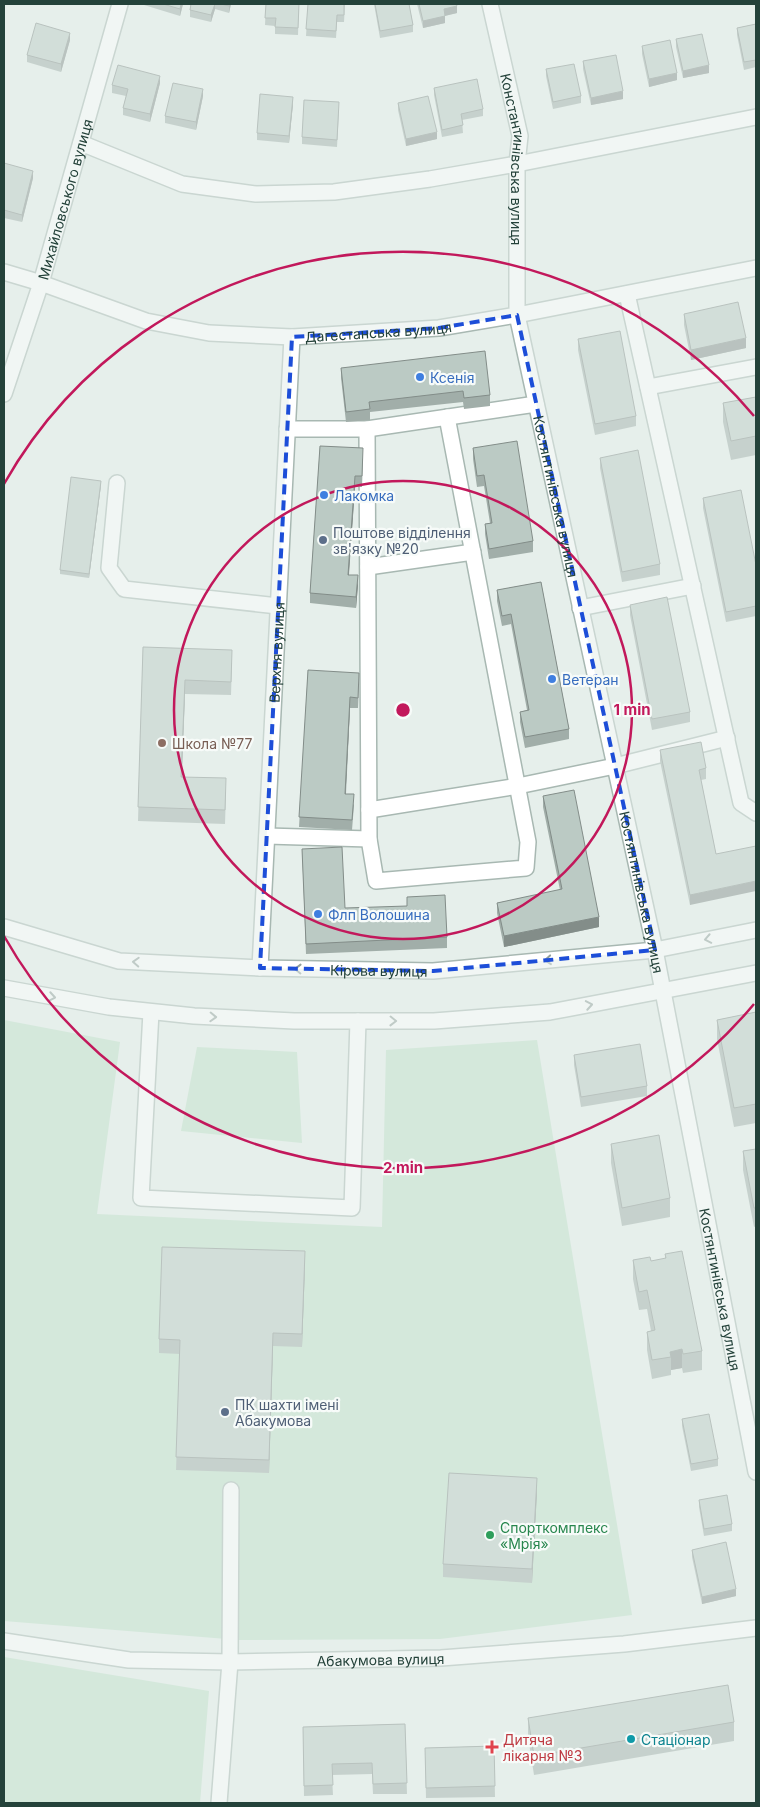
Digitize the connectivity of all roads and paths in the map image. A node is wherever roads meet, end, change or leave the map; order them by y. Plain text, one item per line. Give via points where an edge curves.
1 (120, 4) edge
2 (490, 4) edge
3 (756, 117) edge
4 (81, 143) junction
5 (517, 164) junction
6 (756, 268) edge
7 (4, 272) edge
8 (41, 283) junction
9 (627, 294) junction
10 (516, 316) junction
11 (292, 337) junction
12 (756, 367) edge
13 (648, 387) junction
14 (4, 394) edge
15 (536, 404) junction
16 (447, 417) junction
17 (287, 429) junction
18 (367, 429) junction
19 (117, 483) dead end
20 (473, 552) junction
21 (368, 567) junction
22 (692, 586) junction
23 (278, 606) junction
24 (580, 608) junction
25 (727, 738) junction
26 (615, 766) junction
27 (518, 786) junction
28 (369, 810) junction
29 (756, 813) edge
30 (266, 836) junction
31 (369, 839) junction
32 (4, 927) edge
33 (756, 930) edge
34 (655, 950) junction
35 (260, 968) junction
36 (756, 973) edge
37 (4, 988) edge
38 (663, 992) junction
39 (151, 1012) junction
40 (358, 1021) junction
41 (756, 1472) edge
42 (231, 1490) dead end
43 (756, 1628) edge
44 (4, 1641) edge
45 (230, 1662) junction
46 (219, 1803) edge

1 - 4 street, Михайловського вулиця
2 - 5 street, Константинівська вулиця via 520,136
3 - 5 street
4 - 5 street via 182,184 256,194 334,192
4 - 8 street, Михайловського вулиця
5 - 10 street, Константинівська вулиця
6 - 9 street, Дагестанська вулиця
7 - 8 street, Дагестанська вулиця
8 - 11 street, Дагестанська вулиця via 146,321 209,333
8 - 14 street, Михайловського вулиця
9 - 10 street, Дагестанська вулиця
9 - 13 street
10 - 11 street, Дагестанська вулиця via 439,328
10 - 15 street, Костянтинівська вулиця
11 - 17 street, Верхня вулиця
12 - 13 street
13 - 22 street
15 - 16 street
15 - 24 street, Костянтинівська вулиця
16 - 18 street
16 - 20 street
17 - 18 street
17 - 23 street, Верхня вулиця
18 - 21 street
19 - 23 street via 109,568 124,589
20 - 21 street
20 - 27 street
21 - 28 street
22 - 24 street
22 - 25 street
23 - 30 street, Верхня вулиця
24 - 26 street, Костянтинівська вулиця
25 - 26 street
25 - 29 street via 741,803
26 - 27 street
26 - 34 street, Костянтинівська вулиця
27 - 28 street
27 - 31 street via 528,842 526,868 376,881
28 - 31 street
30 - 31 street
30 - 35 street, Верхня вулиця
35 -> 32 street, Кірова вулиця via 119,961
33 -> 34 street, Кірова вулиця
34 -> 35 street, Кірова вулиця via 433,971
34 - 38 street, Костянтинівська вулиця
36 - 38 street
37 -> 39 street
40 -> 38 street via 434,1022 550,1012
38 - 41 street, Костянтинівська вулиця
39 -> 40 street
39 - 40 street via 141,1198 343,1208 352,1208
42 - 45 street
43 - 45 street, Абакумова вулиця via 624,1644 440,1658
44 - 45 street, Абакумова вулиця via 129,1660
45 - 46 street

